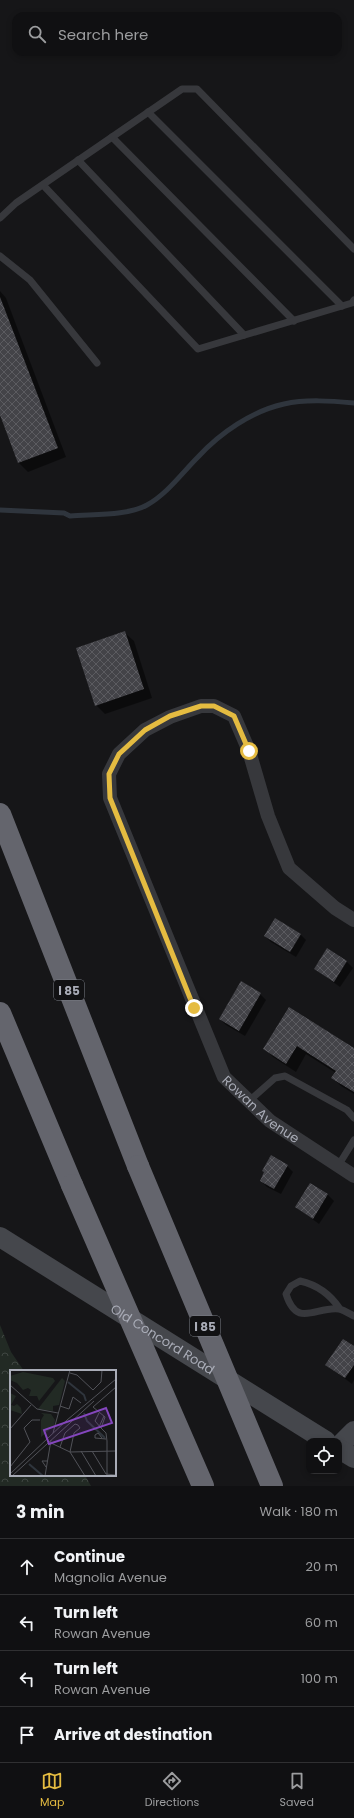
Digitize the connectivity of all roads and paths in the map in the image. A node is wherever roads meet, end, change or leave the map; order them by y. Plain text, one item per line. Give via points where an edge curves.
1 (148, 112) junction
2 (112, 137) junction
3 (78, 160) junction
4 (43, 185) junction
5 (0, 218) edge
6 (354, 249) edge
7 (0, 256) edge
8 (354, 300) edge
9 (342, 306) junction
10 (294, 320) junction
11 (244, 335) junction
12 (97, 363) dead end
13 (0, 814) edge
14 (354, 920) edge
15 (0, 1013) edge
16 (249, 1101) junction
17 (354, 1118) edge
18 (354, 1140) edge
19 (338, 1166) junction
20 (354, 1176) edge
21 (0, 1237) edge
22 (340, 1309) junction
23 (354, 1316) edge
24 (354, 1431) edge
25 (321, 1438) edge
26 (342, 1444) edge
27 (342, 1449) edge
28 (354, 1458) edge
29 (203, 1486) edge
30 (272, 1486) edge

1 - 2 lane
1 - 6 lane via 182,89 197,89
1 - 9 lane
2 - 3 lane
2 - 10 lane
3 - 4 lane
3 - 11 lane
4 - 5 lane via 16,203
4 - 11 lane via 198,349
7 - 12 lane via 30,280
8 - 9 lane
9 - 10 lane
10 - 11 lane
13 - 30 highway, I 85, bridge via 138,1166
14 - 16 street, Rowan Avenue via 335,908 289,868 268,816 249,751 234,716 214,706 201,706 170,716 145,730 119,754 109,774 110,798 224,1077
15 - 29 highway, bridge
16 - 17 lane via 275,1078 285,1076 347,1110
16 - 19 street, Rowan Avenue via 270,1121
18 - 19 lane
19 - 20 street, Rowan Avenue
21 - 25 main road, Old Concord Road
22 - 22 lane via 310,1314 298,1313 290,1306 286,1294 291,1286 300,1281 310,1283 334,1299
22 - 23 lane
24 - 26 main road
27 - 28 main road

